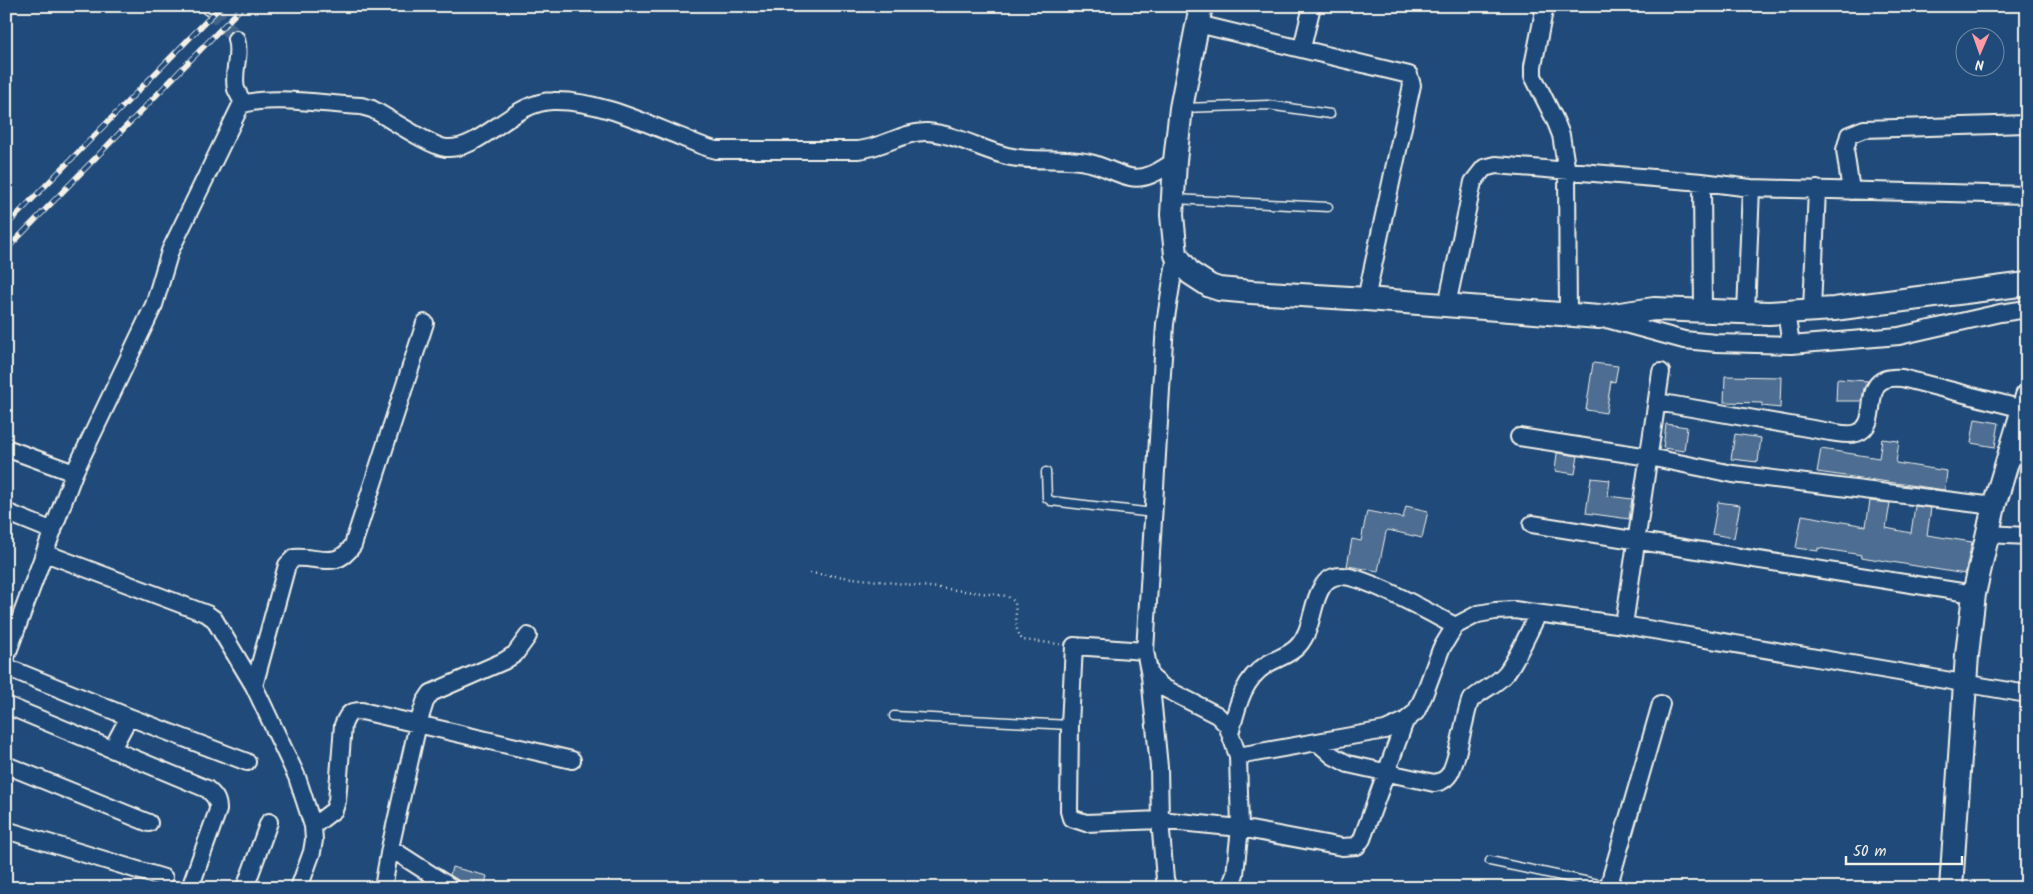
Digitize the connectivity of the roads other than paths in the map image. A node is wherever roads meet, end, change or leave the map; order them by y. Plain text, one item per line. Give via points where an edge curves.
1 (1312, 6) edge
2 (1545, 6) edge
3 (1200, 15) edge
4 (236, 39) tunnel mouth
5 (1302, 48) junction
6 (244, 104) junction
7 (1181, 108) junction
8 (1330, 114) dead end
9 (2027, 124) edge
10 (1175, 161) junction
11 (1567, 172) junction
12 (1702, 182) junction
13 (1751, 188) junction
14 (1817, 189) junction
15 (1851, 191) junction
16 (2027, 195) edge
17 (1173, 199) junction
18 (1328, 206) dead end
19 (1176, 254) junction
20 (2027, 284) edge
21 (1366, 298) junction
22 (1447, 305) junction
23 (1812, 310) junction
24 (2027, 310) edge
25 (1703, 311) junction
26 (1746, 312) junction
27 (1786, 312) junction
28 (1568, 314) junction
29 (1599, 317) junction
30 (425, 323) dead end
31 (1791, 345) junction
32 (1661, 372) dead end
33 (1657, 402) junction
34 (2025, 403) edge
35 (1519, 437) dead end
36 (6, 448) edge
37 (1649, 457) junction
38 (1046, 472) dead end
39 (74, 473) junction
40 (1994, 506) junction
41 (6, 512) edge
42 (1152, 513) junction
43 (1532, 524) dead end
44 (53, 531) junction
45 (1987, 534) junction
46 (2027, 536) edge
47 (1637, 541) junction
48 (45, 553) junction
49 (1974, 594) junction
50 (1538, 614) junction
51 (13, 622) edge
52 (1624, 625) junction
53 (1455, 626) junction
54 (528, 636) dead end
55 (1145, 651) junction
56 (6, 656) edge
57 (6, 667) edge
58 (1150, 676) junction
59 (1965, 683) junction
60 (254, 686) junction
61 (2027, 694) edge
62 (1661, 704) dead end
63 (6, 705) edge
64 (894, 716) dead end
65 (129, 717) junction
66 (1405, 721) junction
67 (418, 724) junction
68 (1070, 725) junction
69 (1230, 734) junction
70 (1317, 742) junction
71 (112, 749) junction
72 (1238, 756) junction
73 (572, 760) dead end
74 (247, 762) dead end
75 (6, 765) edge
76 (1387, 772) junction
77 (1160, 820) junction
78 (269, 822) dead end
79 (149, 823) dead end
80 (313, 826) junction
81 (1240, 828) junction
82 (6, 830) edge
83 (390, 848) junction
84 (1490, 861) dead end
85 (164, 878) dead end
86 (1608, 887) edge
87 (190, 888) edge
88 (245, 888) edge
89 (298, 888) edge
90 (383, 888) edge
91 (452, 888) edge
92 (1168, 888) edge
93 (1230, 888) edge
94 (1951, 888) edge

1 - 5 street
2 - 11 street via 1533,76 1556,120
3 - 5 street
3 - 7 street
4 - 6 street via 235,81
5 - 21 street via 1404,73 1412,80
6 - 10 street via 269,101 361,106 445,148 472,142 519,111 551,100 605,109 716,150 871,149 926,132 1008,156 1089,162 1130,177 1146,176
6 - 39 street via 235,114 170,251 154,305
7 - 8 lane via 1268,105
7 - 10 street
9 - 15 street via 1864,129 1855,132 1849,135 1845,150
10 - 17 street
11 - 12 street
11 - 22 street via 1496,165 1479,172 1473,182
11 - 28 street
12 - 13 street
12 - 25 street
13 - 14 street
13 - 26 street
14 - 15 street
14 - 23 street
15 - 16 street
17 - 18 lane
17 - 19 street
19 - 21 street via 1201,282 1219,289
19 - 42 street via 1165,324
20 - 23 street via 1878,305
21 - 22 street
22 - 28 street
23 - 27 street
24 - 31 street via 1899,336
25 - 26 street
25 - 29 street via 1654,309
26 - 27 street
27 - 31 street
28 - 29 street
29 - 31 street via 1684,340 1716,344
30 - 60 street via 353,545 339,559 294,558 287,565
32 - 33 street
33 - 34 street via 1852,433 1858,433 1866,426 1875,388 1881,379 1889,376
33 - 37 street
34 - 40 street
35 - 37 street
36 - 39 street
37 - 40 street via 1733,474
37 - 47 street
38 - 42 lane via 1047,498 1051,501
39 - 44 street
40 - 45 street
41 - 44 street
42 - 55 street
43 - 47 street
44 - 48 street
45 - 46 street
45 - 49 street
47 - 49 street
47 - 52 street
48 - 51 street
48 - 60 street via 207,614 226,635
49 - 59 street
50 - 52 street
50 - 53 street via 1495,611 1478,614
50 - 76 street via 1507,672 1470,702 1450,775 1434,783
51 - 56 street
52 - 59 street
53 - 66 street via 1441,649 1416,712
53 - 69 street via 1356,579 1334,577 1321,588 1300,643 1294,650 1265,665 1243,689
54 - 67 street via 515,654 504,661 431,693
55 - 58 street
55 - 68 street via 1074,646
57 - 65 street
58 - 69 street via 1164,688 1217,714
58 - 77 street via 1159,767
59 - 61 street
59 - 94 street
60 - 80 street via 297,778
62 - 86 street
63 - 71 street
64 - 68 lane
65 - 71 street
65 - 74 street
66 - 70 street via 1385,730
66 - 76 street
67 - 73 street
67 - 80 street via 362,712 347,714 343,725 337,801 334,810
67 - 83 street
68 - 77 street via 1071,818 1086,823
69 - 72 street
70 - 72 street
70 - 76 street via 1348,764
71 - 87 street via 207,789 218,801 218,810
72 - 81 street
75 - 79 street
76 - 81 street via 1357,846 1342,847
77 - 81 street
77 - 92 street
78 - 88 street
80 - 89 street via 312,852
81 - 93 street via 1235,874
82 - 85 street
83 - 90 street
83 - 91 street
84 - 86 lane

